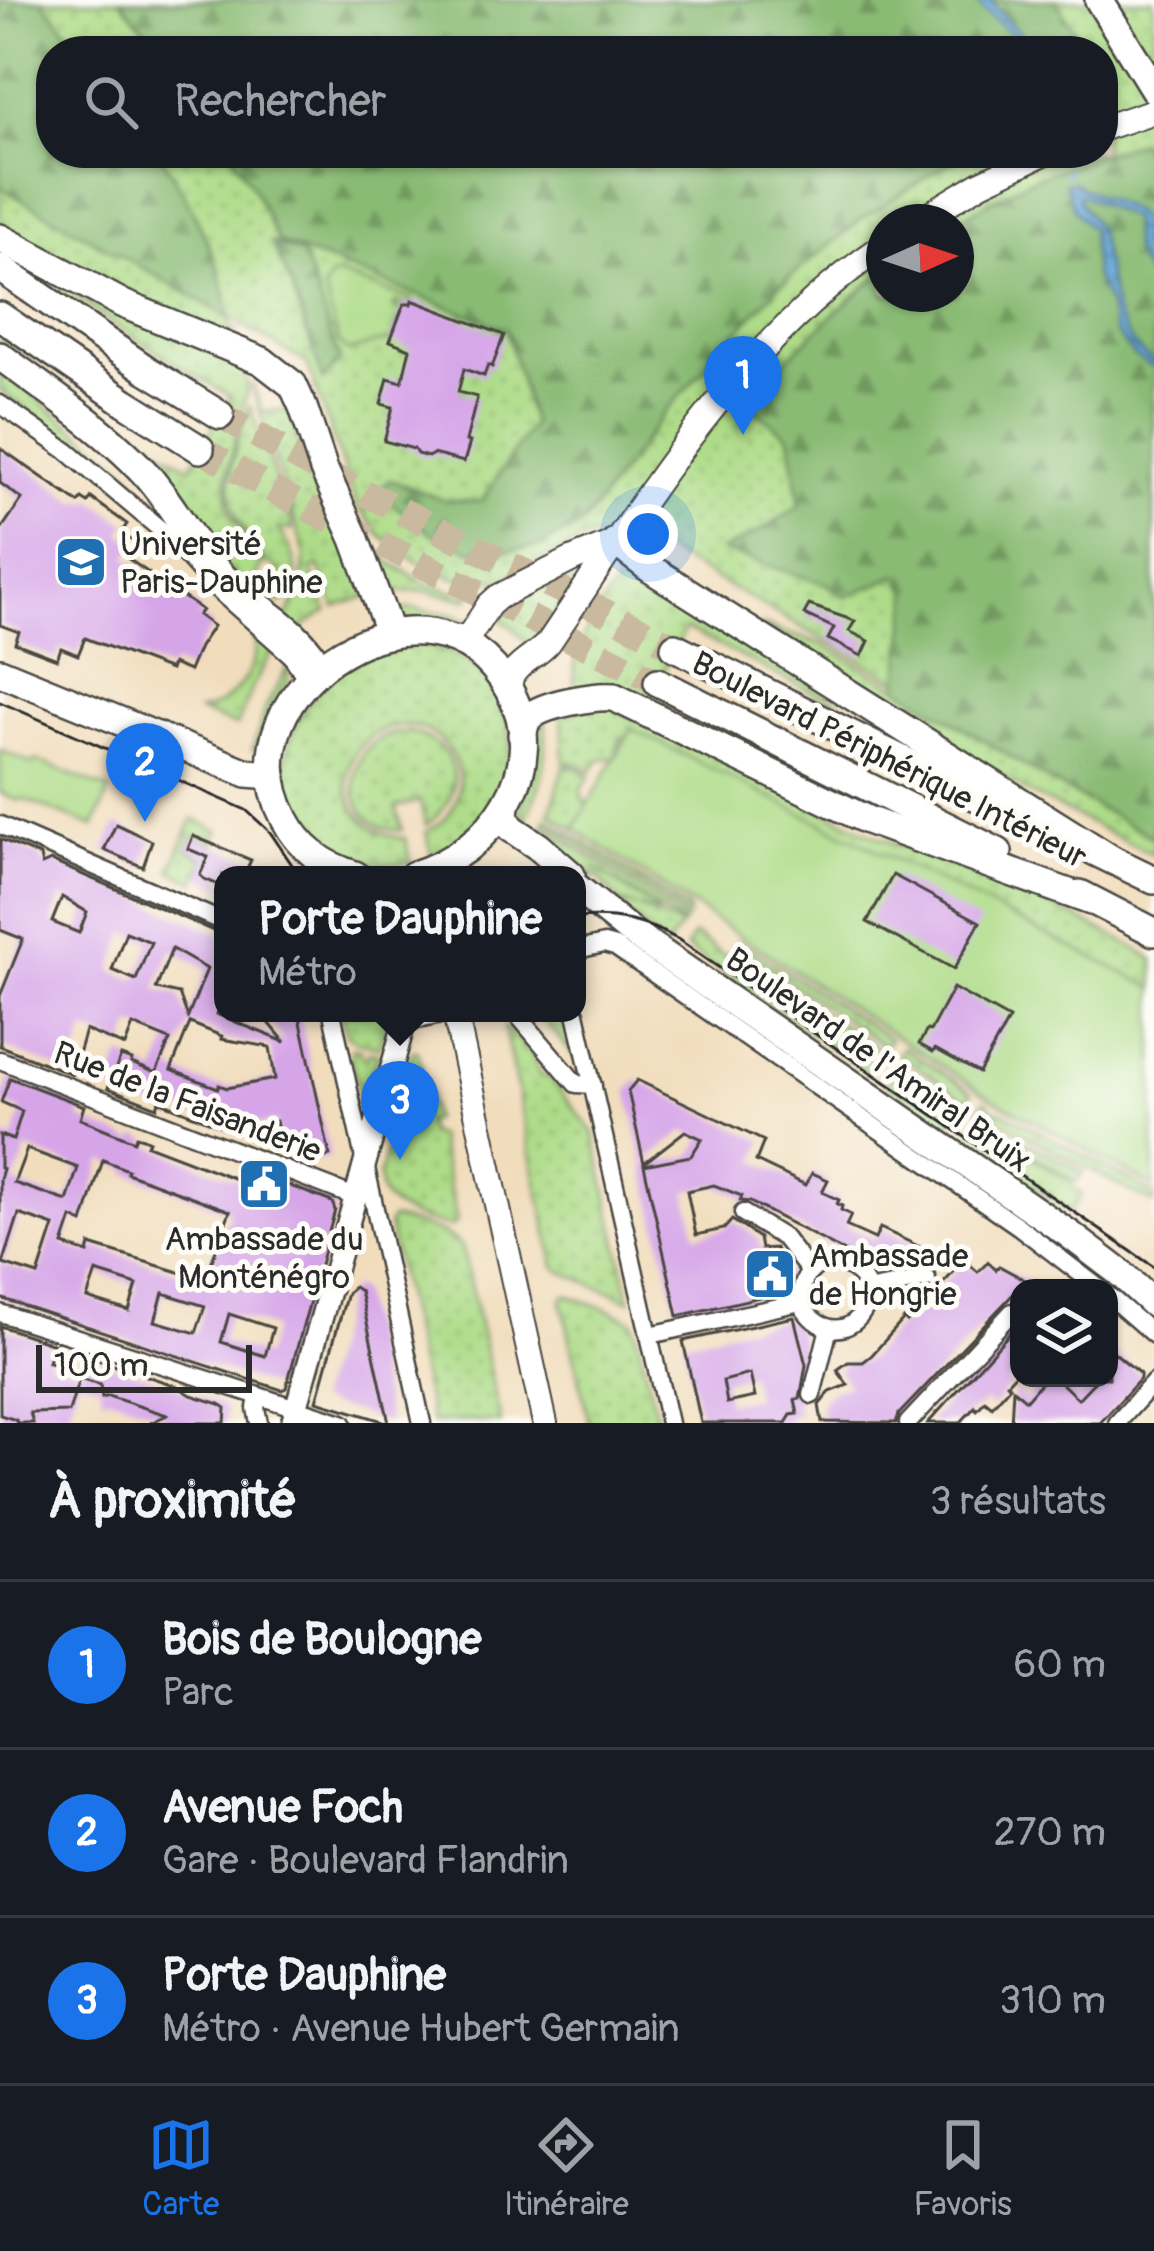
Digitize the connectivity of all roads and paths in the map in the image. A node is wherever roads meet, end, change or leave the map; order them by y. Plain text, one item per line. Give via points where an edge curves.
1 (1099, 0) edge
2 (1154, 89) edge
3 (1154, 111) edge
4 (1118, 123) edge
5 (1012, 168) edge
6 (947, 204) edge
7 (0, 238) edge
8 (866, 258) edge
9 (0, 268) edge
10 (0, 316) edge
11 (0, 356) edge
12 (0, 404) edge
13 (220, 415) tunnel mouth
14 (200, 449) tunnel mouth
15 (615, 542) junction
16 (390, 634) junction
17 (450, 639) junction
18 (675, 647) tunnel mouth
19 (0, 672) edge
20 (313, 674) junction
21 (658, 682) tunnel mouth
22 (510, 691) junction
23 (522, 734) junction
24 (272, 775) junction
25 (506, 805) junction
26 (0, 825) edge
27 (476, 843) junction
28 (1112, 859) junction
29 (337, 866) edge
30 (439, 866) edge
31 (538, 866) edge
32 (557, 866) edge
33 (1154, 880) edge
34 (586, 892) edge
35 (1091, 901) junction
36 (214, 918) edge
37 (1154, 932) edge
38 (586, 948) edge
39 (334, 1022) edge
40 (408, 1022) edge
41 (457, 1022) edge
42 (524, 1022) edge
43 (578, 1022) edge
44 (0, 1060) edge
45 (592, 1085) junction
46 (364, 1164) junction
47 (355, 1197) junction
48 (743, 1213) dead end
49 (810, 1272) junction
50 (927, 1279) dead end
51 (1100, 1279) edge
52 (1104, 1279) edge
53 (1118, 1286) edge
54 (1118, 1289) edge
55 (867, 1291) junction
56 (1154, 1292) edge
57 (1118, 1295) edge
58 (801, 1302) junction
59 (1154, 1304) edge
60 (0, 1313) edge
61 (1010, 1314) edge
62 (829, 1328) junction
63 (1154, 1335) edge
64 (650, 1336) junction
65 (1154, 1382) edge
66 (812, 1395) dead end
67 (258, 1396) junction
68 (294, 1415) edge
69 (338, 1422) edge
70 (259, 1423) edge
71 (422, 1423) edge
72 (544, 1423) edge
73 (669, 1423) edge
74 (908, 1423) edge
75 (1117, 1423) edge

1 - 2 main road
3 - 4 main road
5 - 6 main road
7 - 16 main road via 122,304 262,361 293,385
8 - 15 main road via 785,326 714,403
9 - 13 main road
10 - 14 main road
11 - 20 main road via 135,462 215,569 311,652
12 - 20 street via 167,535
15 - 17 main road via 498,597 469,636
15 - 22 main road via 546,646 511,674
15 - 28 main road
16 - 17 main road
16 - 20 main road via 346,649
17 - 22 main road via 486,660
18 - 28 main road
19 - 24 main road via 247,773
20 - 24 main road via 277,734
21 - 35 main road, Boulevard Périphérique Intérieur
22 - 23 main road
23 - 25 main road via 521,766
23 - 35 main road via 537,712 614,697 866,820
24 - 29 main road via 293,833
25 - 27 main road
25 - 32 main road, Boulevard de l'Amiral Bruix via 508,824
26 - 36 street
27 - 30 main road
27 - 31 main road via 500,843
28 - 33 main road
34 - 52 main road, Boulevard de l'Amiral Bruix via 631,932 1063,1230
35 - 37 main road, Boulevard Périphérique Intérieur
38 - 51 street, Boulevard de l'Amiral Bruix via 615,947
39 - 46 street
40 - 46 street
41 - 72 main road
42 - 45 street via 576,1084
43 - 45 street
44 - 47 street, Rue de la Faisanderie
45 - 64 street
46 - 47 street
46 - 71 street
47 - 68 street
48 - 49 street via 784,1238
49 - 55 street via 828,1263 849,1266
49 - 58 street
50 - 55 street
53 - 56 main road, Boulevard de l'Amiral Bruix
54 - 59 main road, Boulevard de l'Amiral Bruix
55 - 62 street via 857,1319
57 - 63 street, Boulevard de l'Amiral Bruix
58 - 62 street via 811,1320
58 - 64 street
60 - 67 street
61 - 74 street
62 - 66 street
64 - 73 street
65 - 75 street
67 - 68 street
67 - 70 street
68 - 69 street

